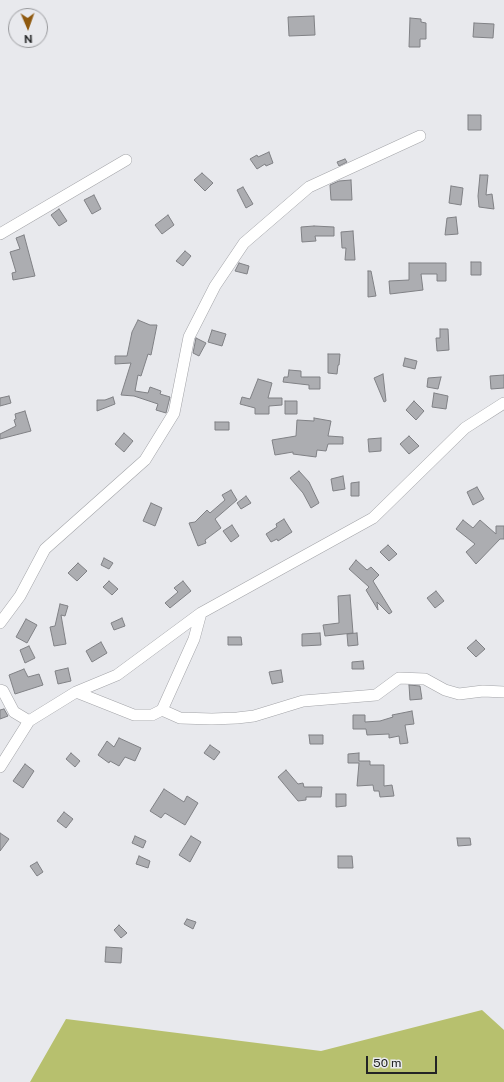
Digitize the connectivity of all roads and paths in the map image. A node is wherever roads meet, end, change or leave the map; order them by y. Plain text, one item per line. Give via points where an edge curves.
1 (420, 136) dead end
2 (126, 160) dead end
3 (0, 234) edge
4 (504, 403) edge
5 (201, 613) junction
6 (0, 623) edge
7 (0, 690) edge
8 (76, 692) junction
9 (504, 692) edge
10 (162, 710) junction
11 (29, 721) junction
12 (0, 767) edge

1 - 6 street via 309,187 244,243 215,286 189,338 174,413 145,460 45,549 20,596
2 - 3 street
4 - 5 street via 465,428 373,518
5 - 8 street via 117,675
5 - 10 street via 194,640
7 - 11 street via 14,712
8 - 10 street via 134,715 152,715
8 - 11 street
9 - 10 street via 459,694 425,679 399,678 376,695 303,701 254,716 180,718
11 - 12 street

